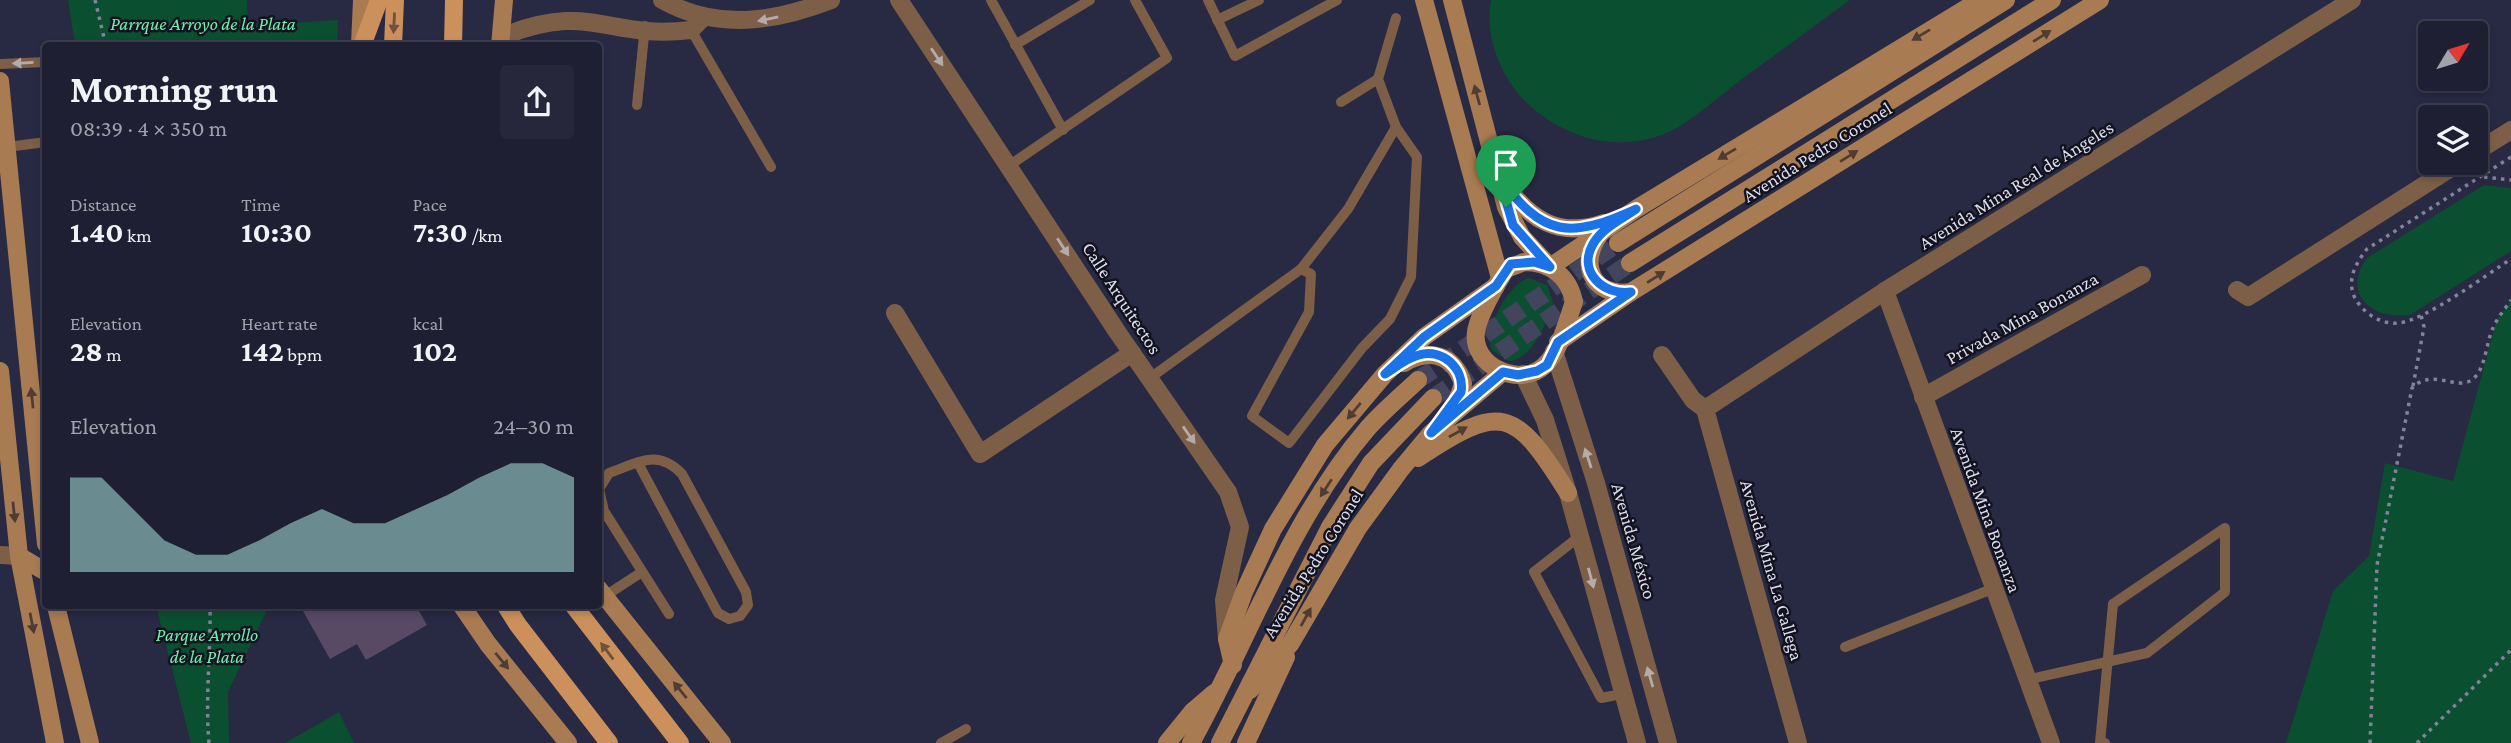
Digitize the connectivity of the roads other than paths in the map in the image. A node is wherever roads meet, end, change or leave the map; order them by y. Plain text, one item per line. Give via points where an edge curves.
1 (362, 0) edge
2 (379, 0) edge
3 (395, 0) edge
4 (454, 0) edge
5 (504, 0) edge
6 (662, 0) edge
7 (831, 0) edge
8 (899, 0) edge
9 (991, 0) edge
10 (1090, 0) edge
11 (1135, 0) edge
12 (1208, 0) edge
13 (1259, 0) edge
14 (1337, 0) edge
15 (1424, 0) edge
16 (1452, 0) edge
17 (1980, 0) edge
18 (2006, 0) edge
19 (2052, 0) edge
20 (2100, 0) edge
21 (2352, 0) edge
22 (555, 3) dead end
23 (588, 3) dead end
24 (1396, 18) dead end
25 (1217, 20) junction
26 (697, 24) junction
27 (645, 26) junction
28 (501, 41) edge
29 (361, 42) edge
30 (363, 42) edge
31 (393, 42) edge
32 (453, 42) edge
33 (1015, 45) junction
34 (42, 62) edge
35 (0, 64) edge
36 (1378, 79) junction
37 (0, 81) edge
38 (1341, 102) dead end
39 (637, 105) dead end
40 (1396, 127) junction
41 (1063, 130) junction
42 (2511, 130) edge
43 (42, 143) edge
44 (2488, 144) edge
45 (7, 147) junction
46 (1010, 165) junction
47 (771, 167) dead end
48 (2440, 175) edge
49 (1499, 176) junction
50 (1636, 209) junction
51 (1611, 226) junction
52 (1618, 243) tunnel mouth
53 (1630, 263) tunnel mouth
54 (1550, 267) junction
55 (1301, 269) junction
56 (2142, 275) dead end
57 (1498, 282) junction
58 (2237, 290) dead end
59 (1885, 291) junction
60 (1631, 292) junction
61 (895, 313) dead end
62 (1556, 346) junction
63 (1132, 353) junction
64 (1662, 355) dead end
65 (0, 370) edge
66 (1503, 372) junction
67 (1385, 374) junction
68 (1523, 374) junction
69 (1150, 378) junction
70 (1418, 380) tunnel mouth
71 (1923, 397) junction
72 (1433, 398) tunnel mouth
73 (1705, 409) junction
74 (1431, 433) junction
75 (638, 463) junction
76 (1401, 469) junction
77 (602, 484) edge
78 (1568, 493) junction
79 (602, 502) edge
80 (42, 503) edge
81 (1580, 536) junction
82 (42, 552) edge
83 (0, 555) edge
84 (19, 556) junction
85 (42, 570) edge
86 (642, 572) junction
87 (1992, 589) junction
88 (602, 592) edge
89 (57, 609) edge
90 (464, 609) edge
91 (508, 609) edge
92 (576, 609) edge
93 (669, 614) dead end
94 (1227, 639) junction
95 (1291, 643) junction
96 (1845, 647) dead end
97 (2106, 661) junction
98 (1233, 665) junction
99 (2026, 680) junction
100 (633, 685) junction
101 (1222, 687) junction
102 (1250, 690) junction
103 (1622, 694) junction
104 (966, 729) dead end
105 (55, 743) edge
106 (90, 743) edge
107 (568, 743) edge
108 (609, 743) edge
109 (680, 743) edge
110 (695, 743) edge
111 (722, 743) edge
112 (941, 743) edge
113 (1167, 743) edge
114 (1191, 743) edge
115 (1220, 743) edge
116 (1247, 743) edge
117 (1636, 743) edge
118 (1668, 743) edge
119 (1798, 743) edge
120 (2051, 743) edge
121 (2105, 743) edge

1 - 29 street
2 - 30 main road
3 -> 31 main road
4 - 32 main road
5 - 28 street
6 - 26 street
7 -> 26 street via 752,22
8 -> 46 street, Calle Arquitectos
9 - 33 lane
10 - 33 lane
11 - 41 lane via 1167,58
12 - 25 lane
13 - 25 lane
14 - 25 lane via 1235,56
15 - 57 street
49 -> 16 street
17 -> 50 street
18 - 52 street, Avenida Pedro Coronel
19 - 53 street, Avenida Pedro Coronel
60 -> 20 street, Avenida Pedro Coronel
21 - 59 street, Avenida Mina Real de Ángeles
22 - 28 street via 526,16
23 - 27 street
24 - 36 lane
26 - 27 street via 670,33
26 - 47 lane
27 - 39 lane
33 - 41 lane
34 -> 35 lane
36 - 38 lane
36 - 40 lane
37 - 45 street
40 - 55 lane via 1348,209
40 - 55 lane via 1417,157 1411,276 1390,319 1289,443 1252,416 1309,312 1311,274
41 - 46 lane
42 - 44 street
43 - 45 lane
80 -> 45 street
46 -> 63 street, Calle Arquitectos
48 - 58 street via 2248,297
49 - 50 street via 1517,202 1536,218 1559,228 1584,230
49 - 54 street via 1513,225
50 - 51 street
51 - 54 street
51 - 60 street via 1591,246 1591,273 1610,293
54 - 57 street via 1534,262 1511,264
54 - 62 street via 1567,282 1574,302
55 - 69 lane
56 - 71 street, Privada Mina Bonanza
57 - 66 street via 1476,331 1487,361
57 - 67 street, Avenida Pedro Coronel via 1424,337
59 - 71 street, Avenida Mina Bonanza
59 - 73 street, Avenida Mina Real de Ángeles
60 - 62 street, Avenida Pedro Coronel
61 - 63 street via 980,454
62 - 68 street via 1547,365
118 -> 62 street, Avenida México
63 - 69 street, Calle Arquitectos
64 - 73 street via 1693,400
65 -> 84 street
66 - 68 street
66 - 74 street, Avenida Pedro Coronel
67 - 74 street via 1420,355 1443,356 1452,363 1459,373 1461,392
67 -> 94 street, Avenida Pedro Coronel via 1325,445 1296,490 1259,558
68 - 78 street via 1545,420
69 -> 94 street, Calle Arquitectos via 1228,492 1240,527 1224,600
70 -> 98 street, Avenida Pedro Coronel via 1367,430 1313,507
71 - 87 street, Avenida Mina Bonanza
72 - 102 street, Avenida Pedro Coronel via 1371,463 1330,527
73 - 119 street, Avenida Mina La Gallega
74 - 76 street, Avenida Pedro Coronel
75 - 75 lane via 653,458 670,461 682,474 746,592 748,605 740,616 729,619 718,613
75 - 77 lane via 609,473
76 -> 78 street via 1459,431 1496,421 1511,424 1533,441
95 -> 76 street, Avenida Pedro Coronel via 1358,528
78 - 81 street
79 - 86 lane
81 -> 103 street
81 - 103 lane via 1534,572 1601,698
82 - 84 street
83 - 84 street
84 - 85 street
84 -> 105 street
86 - 88 lane
86 - 93 lane
87 - 96 lane
87 - 99 street, Avenida Mina Bonanza
111 -> 88 street
89 - 106 street
90 -> 107 street
91 - 108 main road
100 -> 92 main road
94 - 98 street
95 - 102 street, Avenida Pedro Coronel
95 - 116 street
97 - 97 lane via 2147,653 2225,592 2225,528 2113,604
97 - 99 lane
97 - 121 lane via 2100,743
98 - 101 street, Avenida Pedro Coronel
99 - 120 street, Avenida Mina Bonanza
100 - 109 main road
100 - 110 main road
101 - 113 street via 1193,711
101 - 114 street, Avenida Pedro Coronel
102 - 115 street, Avenida Pedro Coronel
103 - 117 street
104 - 112 lane

